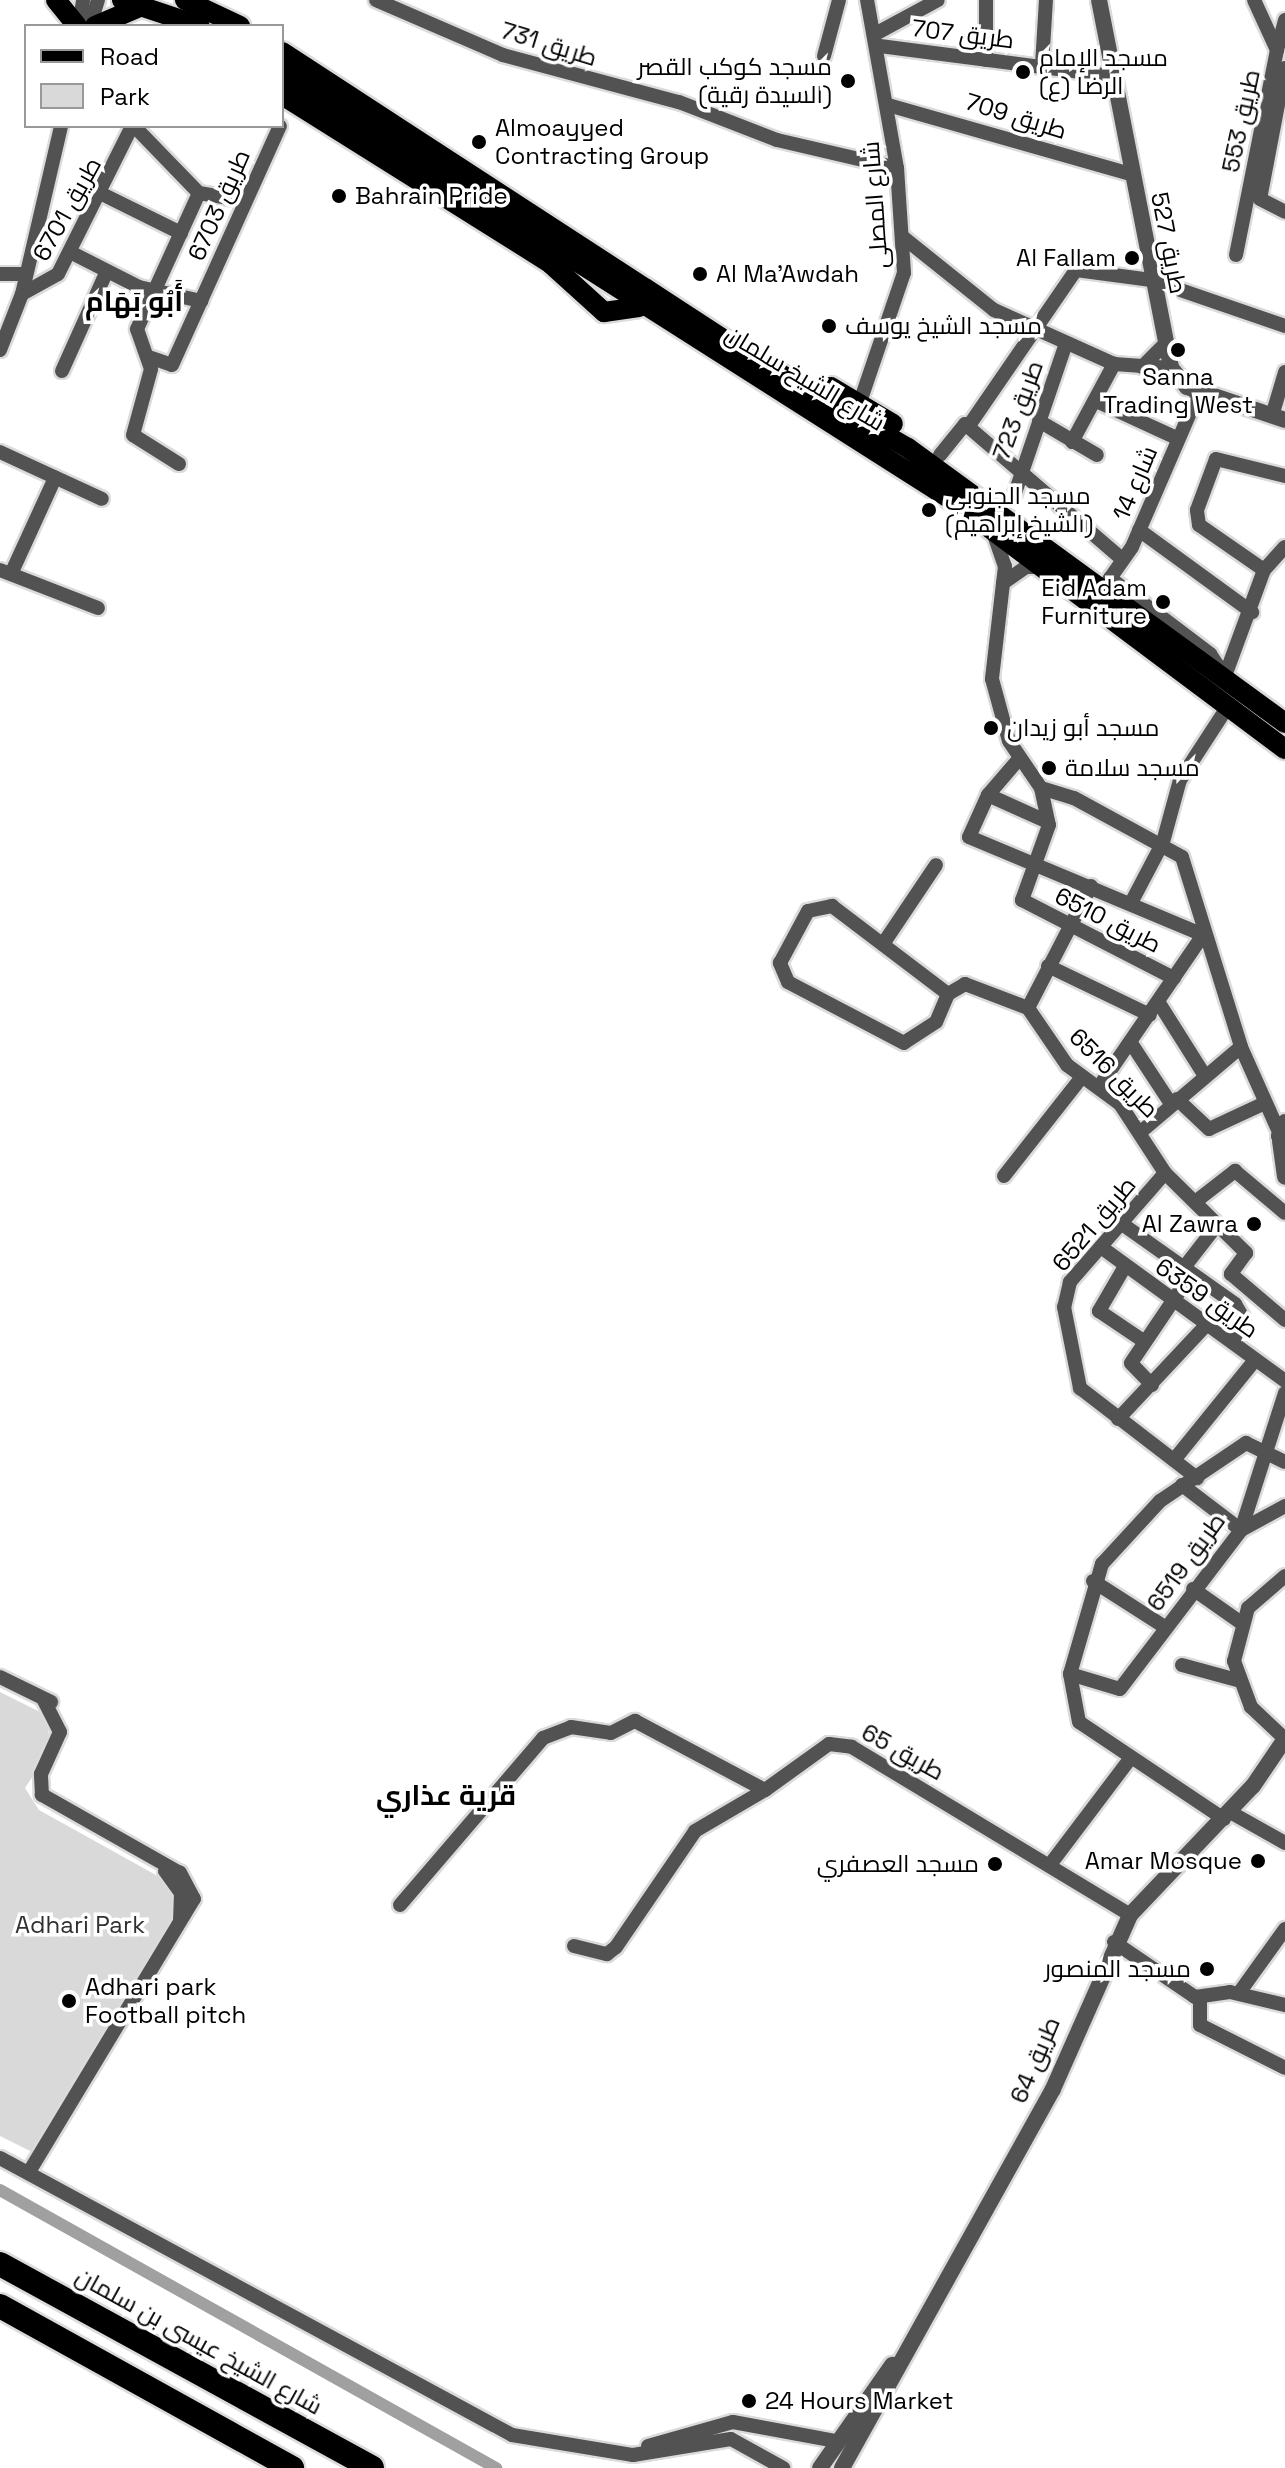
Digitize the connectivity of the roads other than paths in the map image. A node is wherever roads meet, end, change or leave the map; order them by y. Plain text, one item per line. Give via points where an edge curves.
1 (56, 0) edge
2 (83, 0) edge
3 (98, 0) edge
4 (122, 0) edge
5 (215, 0) edge
6 (376, 0) edge
7 (839, 0) edge
8 (867, 0) edge
9 (938, 0) edge
10 (986, 0) edge
11 (1046, 0) edge
12 (1099, 0) edge
13 (1254, 0) edge
14 (143, 6) junction
15 (180, 13) edge
16 (1285, 20) edge
17 (234, 23) edge
18 (76, 24) edge
19 (78, 24) edge
20 (92, 24) edge
21 (97, 24) edge
22 (197, 24) edge
23 (878, 39) junction
24 (1277, 50) junction
25 (284, 53) edge
26 (824, 56) dead end
27 (986, 60) junction
28 (1042, 65) junction
29 (1285, 68) edge
30 (284, 75) edge
31 (1110, 76) junction
32 (287, 99) edge
33 (888, 105) junction
34 (61, 128) edge
35 (132, 128) edge
36 (135, 128) edge
37 (279, 128) edge
38 (897, 168) junction
39 (1131, 174) junction
40 (199, 193) junction
41 (104, 195) junction
42 (241, 200) junction
43 (1246, 200) junction
44 (1262, 204) junction
45 (1285, 212) edge
46 (181, 233) junction
47 (904, 238) junction
48 (72, 253) junction
49 (1236, 255) dead end
50 (106, 273) junction
51 (0, 274) edge
52 (26, 274) junction
53 (628, 277) junction
54 (1151, 280) junction
55 (154, 292) junction
56 (22, 294) junction
57 (201, 301) junction
58 (639, 307) junction
59 (1285, 326) edge
60 (1032, 328) junction
61 (1066, 343) junction
62 (1163, 346) junction
63 (0, 350) edge
64 (149, 357) junction
65 (1114, 364) junction
66 (1142, 367) junction
67 (1171, 368) junction
68 (62, 371) dead end
69 (1285, 372) edge
70 (1199, 392) junction
71 (1096, 401) junction
72 (860, 402) junction
73 (1278, 418) edge
74 (1039, 421) junction
75 (968, 427) junction
76 (1177, 438) junction
77 (1072, 442) junction
78 (0, 452) edge
79 (940, 455) junction
80 (1097, 455) dead end
81 (179, 464) dead end
82 (1019, 467) junction
83 (1285, 476) edge
84 (55, 478) junction
85 (971, 491) junction
86 (1015, 493) dead end
87 (102, 499) dead end
88 (991, 528) junction
89 (1139, 530) junction
90 (1285, 547) edge
91 (1123, 560) junction
92 (1043, 567) junction
93 (1264, 570) junction
94 (6, 572) edge
95 (1107, 582) junction
96 (1003, 583) junction
97 (98, 608) dead end
98 (1252, 612) junction
99 (1225, 676) junction
100 (1228, 706) junction
101 (1285, 723) edge
102 (1285, 749) edge
103 (1018, 760) junction
104 (1041, 788) junction
105 (988, 795) junction
106 (1048, 822) junction
107 (1168, 844) junction
108 (1036, 861) junction
109 (936, 865) dead end
110 (1091, 886) junction
111 (1131, 903) junction
112 (1068, 927) junction
113 (1203, 935) junction
114 (883, 944) junction
115 (1048, 966) junction
116 (1174, 978) junction
117 (948, 994) junction
118 (1028, 1008) junction
119 (1154, 1009) junction
120 (1131, 1043) junction
121 (1241, 1047) junction
122 (1205, 1076) junction
123 (1081, 1078) junction
124 (1099, 1087) junction
125 (1174, 1102) junction
126 (1265, 1103) junction
127 (1143, 1130) junction
128 (1283, 1131) edge
129 (1165, 1173) junction
130 (1004, 1176) dead end
131 (1285, 1177) edge
132 (1195, 1202) junction
133 (1285, 1213) edge
134 (1217, 1225) junction
135 (1125, 1226) junction
136 (1105, 1250) junction
137 (1124, 1268) junction
138 (1185, 1274) junction
139 (1248, 1290) junction
140 (1176, 1300) junction
141 (1235, 1304) junction
142 (1285, 1320) edge
143 (1208, 1323) junction
144 (1234, 1339) junction
145 (1145, 1342) junction
146 (1255, 1360) junction
147 (1285, 1381) edge
148 (1152, 1385) junction
149 (1285, 1393) edge
150 (1118, 1419) junction
151 (1268, 1452) junction
152 (1174, 1460) junction
153 (1285, 1462) edge
154 (1197, 1478) junction
155 (1182, 1485) junction
156 (1285, 1506) edge
157 (1241, 1530) junction
158 (1285, 1576) edge
159 (1093, 1589) junction
160 (1193, 1589) junction
161 (1240, 1622) junction
162 (1165, 1627) junction
163 (1182, 1665) dead end
164 (1070, 1674) junction
165 (0, 1677) edge
166 (1237, 1680) junction
167 (1285, 1739) edge
168 (1130, 1759) junction
169 (765, 1790) junction
170 (1227, 1815) junction
171 (1285, 1843) edge
172 (1052, 1862) junction
173 (400, 1905) dead end
174 (1130, 1915) junction
175 (1285, 1929) edge
176 (1114, 1942) junction
177 (574, 1946) dead end
178 (1239, 1993) junction
179 (1200, 1998) junction
180 (1285, 2005) edge
181 (1285, 2068) edge
182 (0, 2158) edge
183 (29, 2172) junction
184 (0, 2264) edge
185 (0, 2306) edge
186 (910, 2342) junction
187 (721, 2431) junction
188 (836, 2441) junction
189 (853, 2450) junction
190 (292, 2468) edge
191 (372, 2468) edge
192 (783, 2468) edge
193 (820, 2468) edge
194 (842, 2468) edge

1 - 18 main road
2 - 19 street
3 - 20 street
4 - 14 main road
5 - 17 street
6 - 38 street, طريق 731 via 503,55 679,102 777,140
7 - 26 street
8 - 23 street, شارع المصلى
9 - 23 street
10 - 27 street
11 - 28 street, طريق 707
12 - 31 street, طريق 527
13 - 24 street, طريق 553
14 - 15 main road
14 - 21 main road
15 - 17 main road
15 - 22 main road
16 - 24 street
23 - 27 street, طريق 707
23 - 33 street, شارع المصلى
24 - 43 street, طريق 553
25 - 53 main road, شارع الشيخ سلمان
27 - 28 street, طريق 707
28 - 31 street, طريق 707
29 - 44 street
30 - 58 main road, شارع الشيخ سلمان
31 - 39 street, طريق 527
32 - 58 main road via 551,264 604,312
33 - 38 street, شارع المصلى
33 - 39 street, طريق 709
34 - 52 street
35 - 41 street, طريق 6701
36 - 40 street
37 - 42 street, طريق 6703
38 - 47 street, شارع المصلى
39 - 54 street, طريق 527
40 - 42 street
40 - 46 street
41 - 46 street
41 - 48 street, طريق 6701
42 - 57 street, طريق 6703
43 - 44 street
43 - 49 street, طريق 553
44 - 45 street
46 - 55 street
47 - 60 street via 994,310
47 - 72 street, شارع المصلى via 895,310
48 - 50 street
48 - 56 street, طريق 6701 via 49,285
50 - 55 street
50 - 68 street
51 - 52 street
52 - 56 street
53 - 72 main road via 662,285
53 - 85 main road, شارع الشيخ سلمان
54 - 59 street
54 - 60 street via 1083,270 1063,282
54 - 62 street, طريق 527
55 - 57 street
55 - 64 street via 137,329
56 - 63 street
57 - 64 street, طريق 6703 via 171,367
58 - 88 main road, شارع الشيخ سلمان
60 - 61 street
60 - 75 street
61 - 65 street
61 - 74 street, طريق 723
62 - 66 street
62 - 67 street, طريق 527
64 - 81 street via 133,435
65 - 66 street
65 - 71 street
66 - 67 street
67 - 70 street, طريق 527
69 - 73 street
70 - 73 street, طريق 527
70 - 76 street, شارع 14
71 - 76 street
71 - 77 street
72 - 79 main road
74 - 77 street
74 - 82 street, طريق 723
75 - 79 street via 958,425
75 - 82 street
76 - 89 street, شارع 14
77 - 80 street
78 - 84 street
79 - 85 main road
82 - 86 street, طريق 723
82 - 91 street
83 - 93 street via 1216,459 1196,515 1199,525
84 - 87 street
84 - 94 street
85 - 95 main road, شارع الشيخ سلمان
88 - 92 main road, شارع الشيخ سلمان
88 - 96 street via 1004,556
89 - 91 street, شارع 14
89 - 98 street
90 - 93 street
91 - 95 street, شارع 14
92 - 96 street via 1026,567
92 - 100 main road, شارع الشيخ سلمان
93 - 98 street
94 - 97 street
95 - 99 main road, شارع الشيخ سلمان
96 - 103 street via 989,667
98 - 99 street
99 - 101 main road, شارع الشيخ سلمان
100 - 102 main road, شارع الشيخ سلمان
100 - 107 street via 1180,780
103 - 104 street
103 - 105 street, طريق 6510
104 - 106 street
104 - 107 street
105 - 106 street
105 - 108 street, طريق 6510 via 967,835
106 - 108 street
107 - 111 street
107 - 113 street via 1186,865
108 - 110 street
108 - 112 street, طريق 6510 via 1022,900
109 - 114 street
110 - 111 street
110 - 112 street
111 - 113 street
112 - 115 street
112 - 116 street, طريق 6510
113 - 116 street, طريق 6510
113 - 121 street
114 - 117 street
114 - 117 street via 832,906 818,905 794,930 781,972 788,982 904,1043 936,1022
115 - 118 street
115 - 119 street
116 - 119 street, طريق 6510
117 - 118 street via 965,984 1017,1010
118 - 123 street, طريق 6516
119 - 120 street, طريق 6510
119 - 122 street
120 - 124 street, طريق 6510
120 - 125 street, طريق 6516
121 - 122 street
121 - 126 street
122 - 125 street
123 - 124 street, طريق 6516
123 - 130 street
124 - 127 street, طريق 6516
125 - 126 street, طريق 6516 via 1205,1128
125 - 127 street
126 - 128 street
127 - 129 street, طريق 6516
128 - 131 street
129 - 132 street, طريق 6516
129 - 135 street, طريق 6521
132 - 133 street via 1228,1173 1241,1172
132 - 134 street, طريق 6516
134 - 138 street
134 - 139 street, طريق 6516 via 1246,1253 1230,1272
135 - 136 street, طريق 6521
135 - 138 street
136 - 137 street, طريق 6359
136 - 150 street, طريق 6521 via 1070,1282 1064,1307 1080,1388
137 - 140 street, طريق 6359
137 - 145 street via 1098,1309
138 - 140 street
138 - 141 street
139 - 141 street
139 - 142 street
140 - 143 street, طريق 6359
140 - 145 street
141 - 144 street via 1243,1318
143 - 144 street, طريق 6359
143 - 148 street
144 - 146 street, طريق 6359
145 - 148 street via 1131,1363
146 - 147 street, طريق 6359
146 - 152 street
148 - 150 street
149 - 151 street, طريق 6519
150 - 152 street
151 - 153 street
151 - 154 street, طريق 6519 via 1246,1443
151 - 157 street, طريق 6519
152 - 154 street
154 - 155 street
155 - 157 street
155 - 159 street
156 - 157 street
157 - 160 street, طريق 6519
158 - 161 street via 1257,1596
159 - 162 street
159 - 164 street
160 - 161 street
160 - 162 street, طريق 6519
161 - 166 street
162 - 164 street, طريق 6519 via 1120,1689
163 - 166 street
164 - 168 street via 1079,1722
165 - 183 street via 60,1707 69,1722 54,1756 49,1787 67,1811 193,1889 191,1911
166 - 167 street via 1251,1707
167 - 170 street, طريق 64
168 - 170 street
168 - 172 street
169 - 172 street, طريق 65 via 813,1753 839,1743
169 - 173 street via 635,1721 611,1733 571,1727 543,1738
169 - 177 street via 695,1831 616,1947 607,1954
170 - 171 street
170 - 174 street, طريق 64
172 - 174 street, طريق 65
174 - 176 street, طريق 64
175 - 178 street
176 - 179 street
176 - 186 street, طريق 64 via 1053,2089
178 - 179 street
178 - 180 street
179 - 181 street via 1200,2025
182 - 183 street
183 - 187 street via 490,2427 558,2448 621,2454
184 - 191 highway, شارع الشيخ عيسى بن سلمان
185 - 190 highway
186 - 188 street, طريق 64
186 - 189 street, طريق 64
187 - 188 street via 773,2424
187 - 192 street
188 - 189 street
188 - 193 street, طريق 64
189 - 194 street, طريق 64

